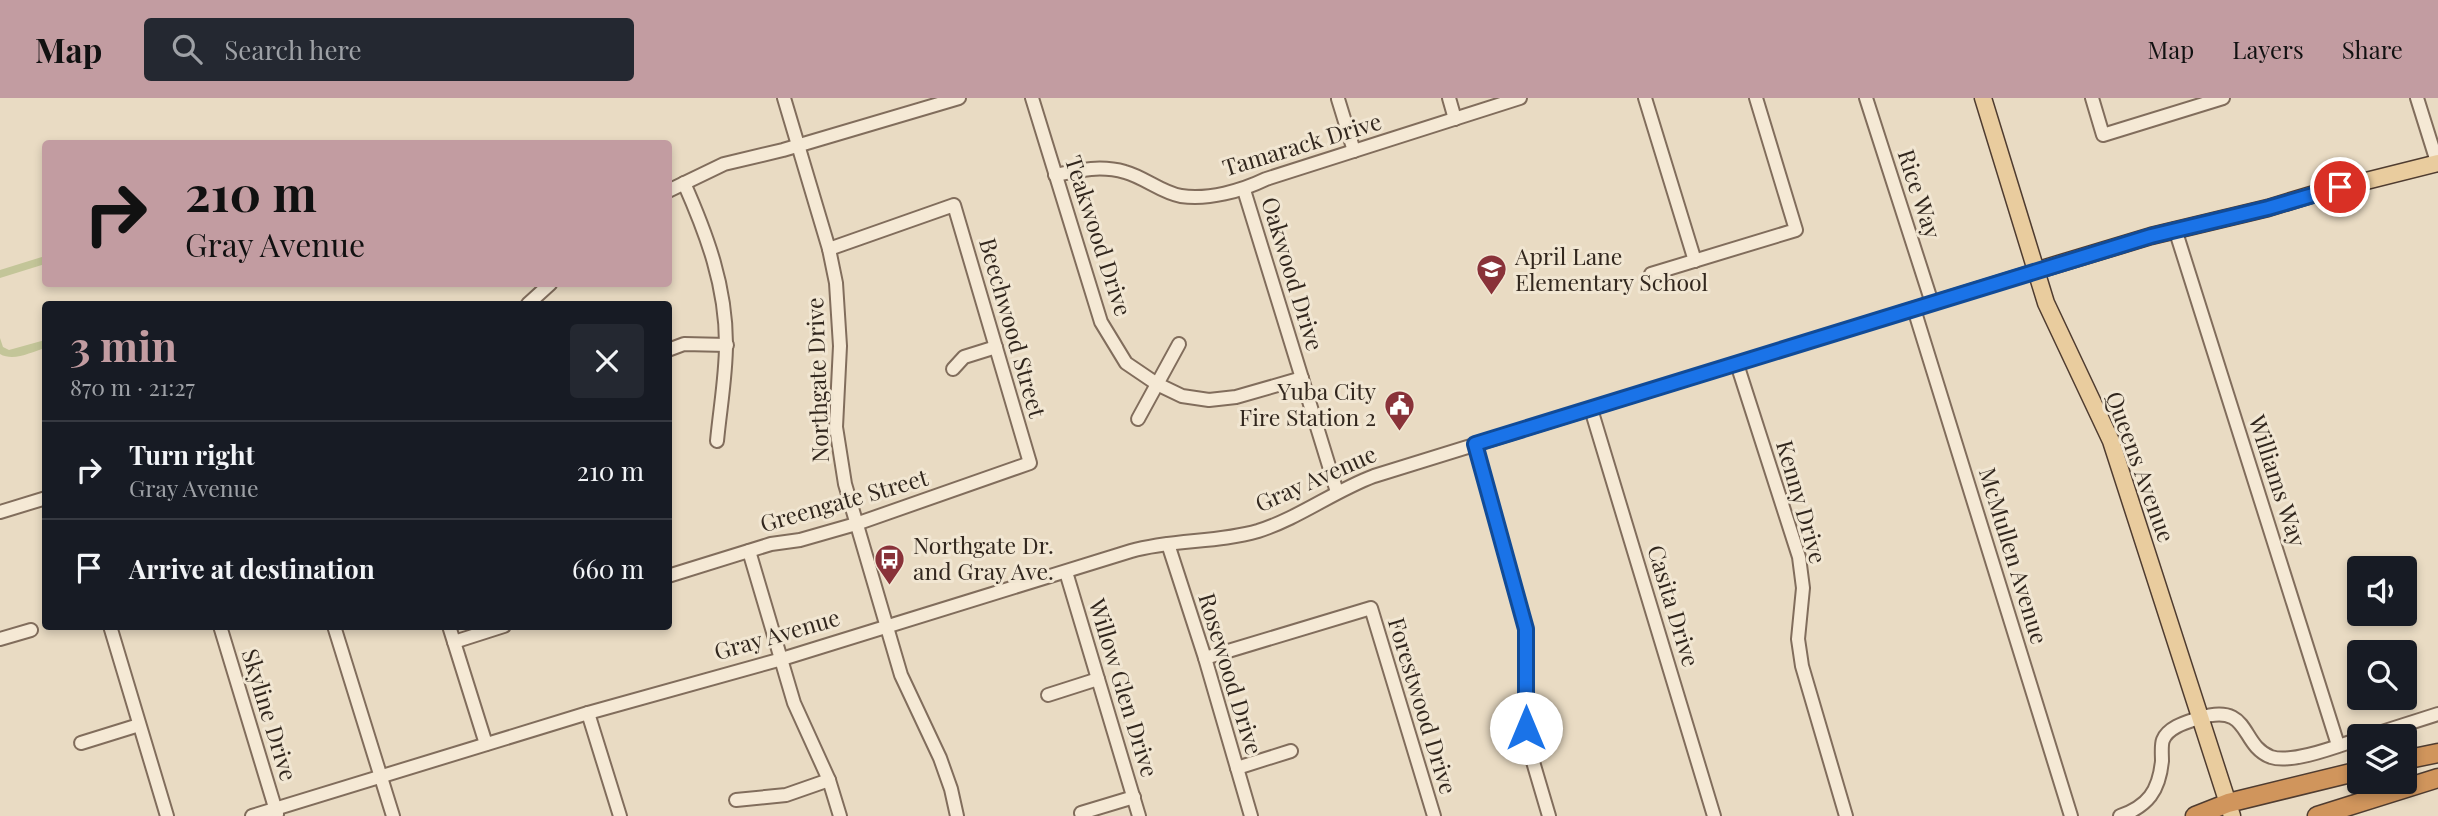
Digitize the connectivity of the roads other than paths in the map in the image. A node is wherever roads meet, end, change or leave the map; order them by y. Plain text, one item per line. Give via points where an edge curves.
1 (784, 98) edge
2 (959, 98) edge
3 (1032, 98) edge
4 (1449, 98) edge
5 (1520, 98) edge
6 (1646, 98) edge
7 (1756, 98) edge
8 (1867, 98) edge
9 (1983, 98) edge
10 (2092, 98) edge
11 (2223, 98) edge
12 (2417, 98) edge
13 (1338, 99) edge
14 (1455, 119) junction
15 (798, 145) junction
16 (1354, 151) junction
17 (2438, 164) edge
18 (1055, 175) junction
19 (684, 183) junction
20 (672, 189) edge
21 (1244, 190) junction
22 (2175, 229) junction
23 (829, 249) junction
24 (1695, 261) junction
25 (2035, 271) junction
26 (1651, 274) dead end
27 (547, 287) edge
28 (531, 301) edge
29 (1932, 303) junction
30 (1914, 309) junction
31 (1179, 344) dead end
32 (727, 345) junction
33 (996, 347) junction
34 (672, 348) edge
35 (1737, 364) junction
36 (953, 369) dead end
37 (1302, 378) junction
38 (1157, 384) junction
39 (1591, 409) junction
40 (1138, 419) dead end
41 (717, 441) dead end
42 (1475, 444) junction
43 (1030, 463) joint
44 (1337, 492) junction
45 (42, 499) edge
46 (0, 512) edge
47 (856, 524) junction
48 (1168, 544) junction
49 (749, 551) junction
50 (1066, 572) junction
51 (672, 575) edge
52 (888, 626) junction
53 (31, 630) dead end
54 (111, 630) edge
55 (221, 630) edge
56 (335, 630) edge
57 (450, 630) edge
58 (492, 630) edge
59 (0, 639) edge
60 (454, 642) junction
61 (1205, 658) junction
62 (782, 659) junction
63 (1098, 679) junction
64 (1048, 695) dead end
65 (588, 712) junction
66 (2438, 714) edge
67 (2200, 718) junction
68 (2407, 724) edge
69 (139, 725) junction
70 (2347, 742) edge
71 (81, 743) dead end
72 (486, 744) junction
73 (2338, 745) junction
74 (1291, 751) dead end
75 (2438, 753) edge
76 (2417, 757) edge
77 (1237, 768) junction
78 (2347, 775) edge
79 (381, 776) junction
80 (2438, 778) edge
81 (829, 780) junction
82 (1134, 797) junction
83 (736, 800) dead end
84 (2230, 810) edge
85 (276, 812) edge
86 (1081, 813) dead end
87 (167, 816) edge
88 (251, 816) edge
89 (393, 816) edge
90 (620, 816) edge
91 (840, 816) edge
92 (957, 816) edge
93 (1139, 816) edge
94 (1251, 816) edge
95 (1434, 816) edge
96 (1549, 816) edge
97 (1714, 816) edge
98 (1846, 816) edge
99 (2071, 816) edge
100 (2120, 816) edge
101 (2195, 816) edge
102 (2317, 816) edge

1 - 15 street, Northgate Drive
2 - 15 street
3 - 18 street, Teakwood Drive
4 - 14 street
5 - 14 street, Tamarack Drive
6 - 24 street
7 - 24 street via 1796,230
8 - 29 street, Rice Way
9 - 25 main road, Queens Avenue
10 - 11 street via 2103,135
12 - 17 street
13 - 16 street
14 - 16 street, Tamarack Drive
15 - 19 street via 724,164
15 - 23 street, Northgate Drive
16 - 21 street, Tamarack Drive
17 - 22 main road, Gray Avenue
18 - 21 street, Tamarack Drive via 1091,168 1125,172 1180,196
18 - 38 street, Teakwood Drive via 1101,322 1126,363
19 - 20 street
19 - 32 street via 711,250 723,298
21 - 37 street, Oakwood Drive
22 - 25 main road, Gray Avenue
22 - 73 street, Williams Way
23 - 33 street, Beechwood Street via 954,205
23 - 47 street, Northgate Drive via 839,315 838,446
24 - 26 street
25 - 29 street, Gray Avenue
25 - 67 main road, Queens Avenue via 2111,441
27 - 28 street
29 - 30 street, Gray Avenue
30 - 35 street, Gray Avenue
30 - 99 street, McMullen Avenue
31 - 38 street
32 - 34 street via 684,344
32 - 41 street
33 - 36 street via 964,357
33 - 43 street, Beechwood Street
35 - 39 street, Gray Avenue
35 - 98 street, Kenny Drive via 1798,557 1803,588 1798,639 1802,666
37 - 38 street, Teakwood Drive via 1209,400 1182,396
37 - 44 street, Oakwood Drive
38 - 40 street
39 - 42 street, Gray Avenue
39 - 97 street, Casita Drive
42 - 44 street, Gray Avenue
42 - 96 street via 1526,629 1526,728
43 - 47 street, Greengate Street
44 - 48 street, Gray Avenue via 1259,530
45 - 46 street
47 - 49 street, Greengate Street
47 - 52 street, Northgate Drive
48 - 50 street, Gray Avenue
48 - 61 street, Rosewood Drive
49 - 51 street, Greengate Street
49 - 62 street
50 - 52 street, Gray Avenue
50 - 63 street, Willow Glen Drive
52 - 62 street, Gray Avenue
52 - 92 street, Northgate Drive via 901,675 940,758
53 - 59 street
54 - 69 street
55 - 85 street, Skyline Drive
56 - 79 street
57 - 60 street
58 - 60 street
60 - 72 street
61 - 77 street, Rosewood Drive
61 - 95 street, Forestwood Drive via 1371,608
62 - 65 street, Gray Avenue
62 - 81 street via 794,703
63 - 64 street
63 - 82 street, Willow Glen Drive
65 - 72 street, Gray Avenue
65 - 90 street
66 - 68 street
67 - 73 street via 2231,716 2270,757 2286,760
67 - 84 main road, Queens Avenue
67 - 100 street via 2171,730 2163,740 2161,778 2155,790 2135,811
69 - 71 street
69 - 87 street
70 - 73 street
72 - 79 street, Gray Avenue
74 - 77 street
75 - 76 highway
77 - 94 street, Rosewood Drive
78 - 84 highway
79 - 85 street, Gray Avenue
79 - 89 street
80 - 102 highway
81 - 83 street via 786,795
81 - 91 street
82 - 86 street
82 - 93 street, Willow Glen Drive
84 - 101 highway
85 - 88 street, Gray Avenue

